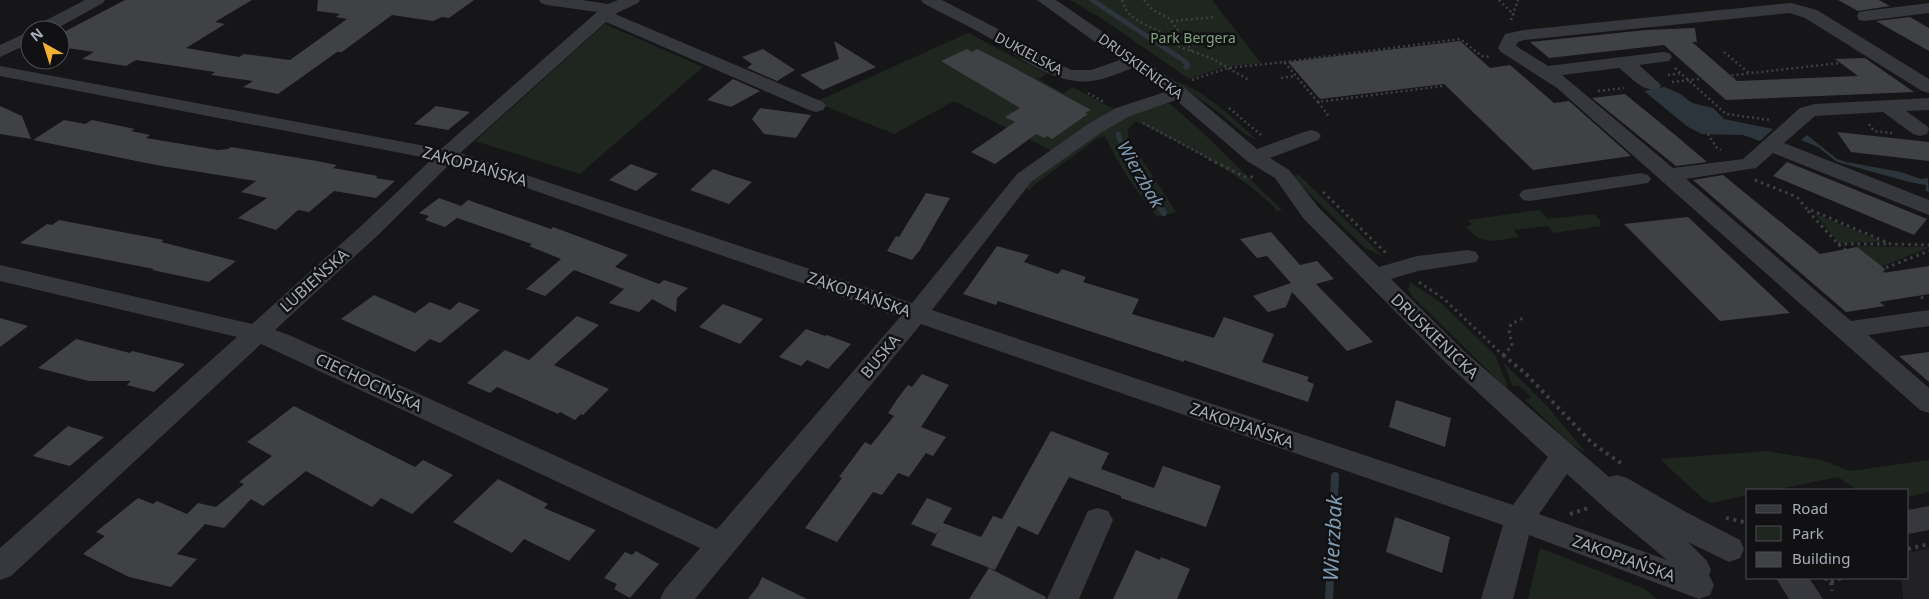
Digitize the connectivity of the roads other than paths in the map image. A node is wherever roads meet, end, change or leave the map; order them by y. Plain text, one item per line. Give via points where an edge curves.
1 (97, 0) edge
2 (548, 0) edge
3 (632, 0) edge
4 (929, 0) edge
5 (1045, 0) edge
6 (1929, 8) edge
7 (607, 12) junction
8 (1865, 16) dead end
9 (60, 20) edge
10 (20, 41) edge
11 (0, 52) edge
12 (1663, 57) road end
13 (1135, 61) junction
14 (1623, 62) junction
15 (0, 71) edge
16 (1543, 72) junction
17 (1652, 84) road end
18 (1184, 87) junction
19 (1929, 87) edge
20 (1929, 104) edge
21 (816, 106) dead end
22 (1888, 106) junction
23 (1920, 130) dead end
24 (1311, 136) dead end
25 (1772, 145) junction
26 (447, 155) junction
27 (1259, 166) junction
28 (1669, 175) junction
29 (1642, 179) dead end
30 (1530, 195) dead end
31 (1929, 208) edge
32 (1468, 257) dead end
33 (0, 273) edge
34 (1374, 276) junction
35 (916, 313) junction
36 (1929, 318) edge
37 (1845, 330) junction
38 (256, 333) junction
39 (1929, 402) edge
40 (1565, 455) junction
41 (1929, 518) edge
42 (1519, 519) junction
43 (1098, 520) dead end
44 (1909, 522) edge
45 (721, 544) junction
46 (1738, 550) edge
47 (0, 567) edge
48 (1793, 579) edge
49 (1701, 584) edge
50 (1819, 591) edge
51 (676, 599) edge
52 (1064, 599) edge
53 (1497, 599) edge

1 - 9 street
2 - 7 street
3 - 7 street, LUBIEŃSKA
4 - 13 street, DUKIELSKA via 1063,72 1077,76 1097,74
5 - 13 street, DRUSKIENICKA
6 - 8 street
7 - 21 street
7 - 26 street, LUBIEŃSKA
10 - 11 street
12 - 14 street
13 - 18 street, DRUSKIENICKA
14 - 16 street via 1587,73
14 - 17 street
15 - 26 street, ZAKOPIAŃSKA
16 - 19 street via 1507,48 1511,38 1524,34 1792,8 1811,14
16 - 28 street via 1564,84
18 - 27 street, DRUSKIENICKA
18 - 35 street, BUSKA via 1123,112 1024,178
20 - 22 street
22 - 23 street
22 - 25 street via 1807,112
24 - 27 street
25 - 28 street via 1754,162
25 - 31 street
26 - 35 street, ZAKOPIAŃSKA
26 - 38 street, LUBIEŃSKA
27 - 34 street, DRUSKIENICKA via 1266,179 1311,213
28 - 37 street
29 - 30 street
32 - 34 street via 1417,264
33 - 38 street, CIECHOCIŃSKA
34 - 40 street, DRUSKIENICKA via 1456,358
35 - 42 street, ZAKOPIAŃSKA
35 - 45 street, BUSKA
36 - 37 street
37 - 39 street
38 - 45 street, CIECHOCIŃSKA via 280,341
38 - 47 street, LUBIEŃSKA
40 - 42 street
40 - 46 street, DRUSKIENICKA via 1679,523
40 - 49 street, DRUSKIENICKA via 1674,547
41 - 44 street
42 - 49 street, ZAKOPIAŃSKA
42 - 53 street
43 - 52 street
45 - 51 street, BUSKA
46 - 49 street via 1712,550 1700,558
48 - 50 street

